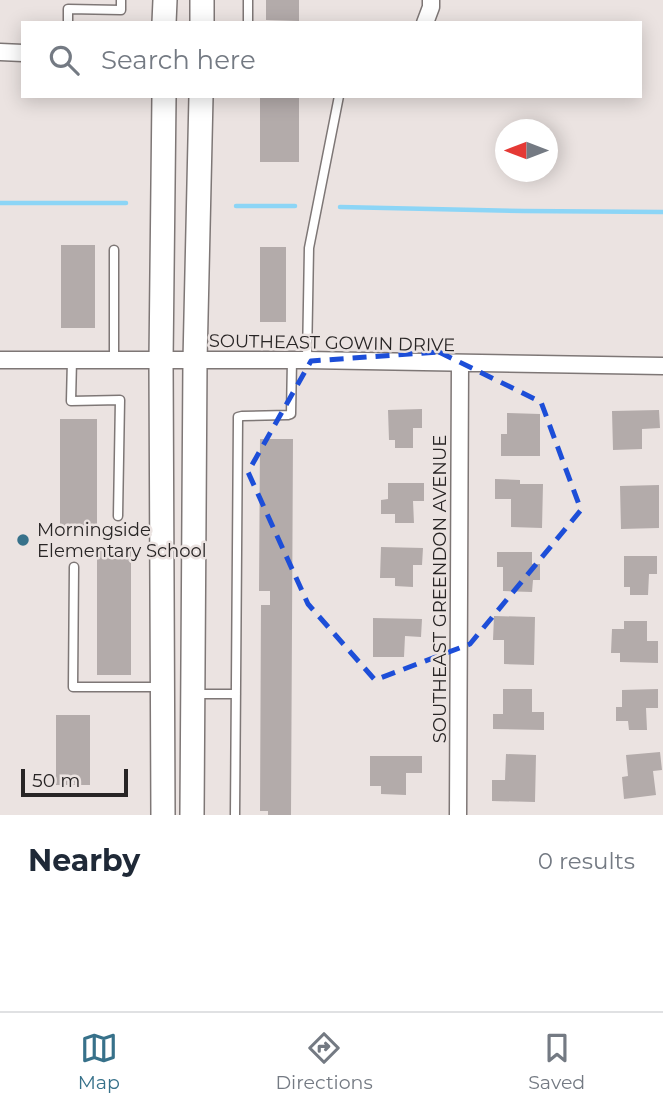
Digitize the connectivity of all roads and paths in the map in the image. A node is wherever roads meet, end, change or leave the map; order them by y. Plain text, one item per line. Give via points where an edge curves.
1 (121, 0) edge
2 (164, 0) edge
3 (202, 0) edge
4 (248, 0) edge
5 (431, 0) edge
6 (68, 21) edge
7 (164, 21) edge
8 (202, 21) edge
9 (248, 21) edge
10 (426, 21) edge
11 (0, 52) edge
12 (21, 53) edge
13 (164, 98) edge
14 (201, 98) edge
15 (339, 98) edge
16 (114, 250) dead end
17 (0, 360) edge
18 (72, 360) junction
19 (300, 360) junction
20 (114, 361) junction
21 (161, 361) junction
22 (195, 361) junction
23 (460, 364) junction
24 (663, 366) edge
25 (118, 516) dead end
26 (74, 567) dead end
27 (162, 687) junction
28 (193, 694) junction
29 (236, 694) junction
30 (163, 815) edge
31 (192, 815) edge
32 (235, 815) edge
33 (458, 815) edge

1 - 6 lane via 121,9 68,9
2 - 7 main road
3 - 8 main road
4 - 9 lane
5 - 10 street
11 - 12 street
13 - 21 main road
14 - 22 main road
15 - 19 lane via 309,248
16 - 20 lane
17 - 18 street, SOUTHEAST GOWIN DRIVE
18 - 20 street, SOUTHEAST GOWIN DRIVE
18 - 25 lane via 71,401 120,400
19 - 22 street, SOUTHEAST GOWIN DRIVE
19 - 23 street, SOUTHEAST GOWIN DRIVE
19 - 29 lane via 291,414 237,420
20 - 21 street, SOUTHEAST GOWIN DRIVE
21 - 22 street, SOUTHEAST GOWIN DRIVE
21 - 27 main road
22 - 28 main road
23 - 24 street, SOUTHEAST GOWIN DRIVE
23 - 33 street, SOUTHEAST GREENDON AVENUE
26 - 27 lane via 73,687
27 - 30 main road
28 - 29 lane
28 - 31 main road
29 - 32 lane

